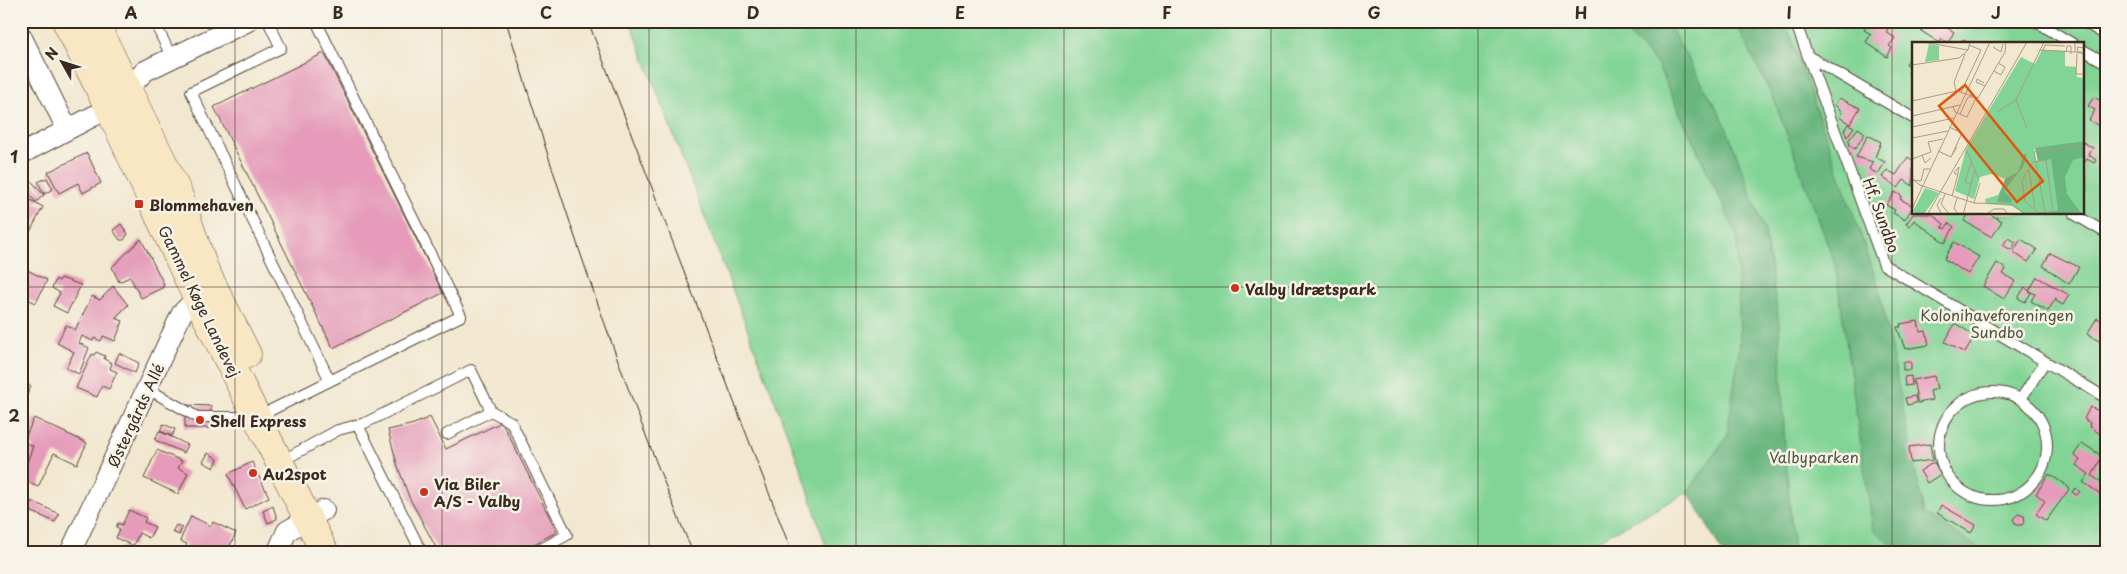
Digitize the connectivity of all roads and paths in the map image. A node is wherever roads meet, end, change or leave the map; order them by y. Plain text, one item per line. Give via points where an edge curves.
1 (66, 21) edge
2 (94, 21) edge
3 (154, 21) edge
4 (248, 21) edge
5 (268, 21) edge
6 (316, 21) edge
7 (1796, 21) edge
8 (2035, 21) edge
9 (2082, 21) edge
10 (2106, 35) edge
11 (21, 36) edge
12 (2070, 42) edge
13 (2084, 51) edge
14 (1808, 56) junction
15 (172, 58) junction
16 (2106, 63) edge
17 (118, 100) junction
18 (1912, 117) edge
19 (67, 129) junction
20 (21, 154) edge
21 (2076, 215) edge
22 (2106, 233) edge
23 (205, 293) junction
24 (2044, 362) junction
25 (330, 381) junction
26 (148, 388) junction
27 (2106, 398) edge
28 (2021, 399) junction
29 (491, 411) junction
30 (265, 413) junction
31 (358, 425) junction
32 (447, 434) dead end
33 (288, 457) junction
34 (316, 514) junction
35 (70, 553) edge
36 (277, 553) edge
37 (325, 553) edge
38 (345, 553) edge
39 (422, 553) edge
40 (534, 553) edge

1 - 17 main road, Gammel Køge Landevej
2 - 17 main road, Gammel Køge Landevej
3 - 15 lane
4 - 15 street
5 - 25 lane via 281,48 191,92
6 - 25 lane via 461,316
7 - 14 lane, Hf. Sundbo
8 - 12 lane
9 - 10 lane
11 - 19 street
13 - 16 lane
14 - 18 lane
14 - 24 lane, Hf. Sundbo via 1884,265
15 - 17 street via 145,71
17 - 19 street
17 - 23 main road, Gammel Køge Landevej
19 - 20 street
21 - 22 lane
23 - 26 street, Østergårds Allé via 182,314
23 - 30 main road, Gammel Køge Landevej
24 - 27 lane, Hf. Sundbo
24 - 28 lane
25 - 30 lane
26 - 30 lane via 197,417
26 - 35 street, Østergårds Allé
28 - 28 lane via 2004,392 1979,393 1962,402 1948,416 1940,434 1940,456 1947,474 1962,490 1979,498 2004,499 2022,492 2042,469 2048,444 2044,426 2034,410
29 - 31 lane via 471,370
29 - 32 lane
29 - 40 lane via 511,422 567,535
30 - 33 main road, Gammel Køge Landevej
31 - 33 lane via 338,430
31 - 39 lane
33 - 34 main road, Gammel Køge Landevej
34 - 36 street via 287,531
34 - 37 main road, Gammel Køge Landevej
34 - 38 main road, Gammel Køge Landevej

